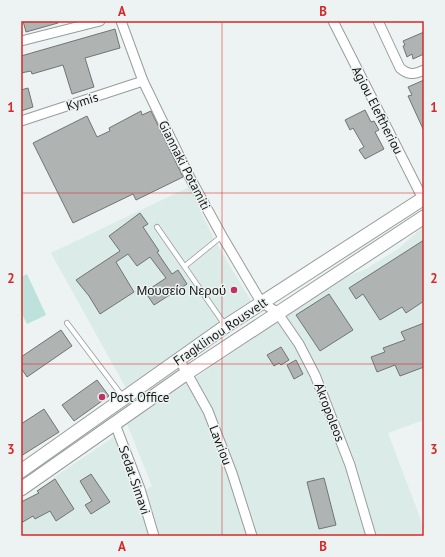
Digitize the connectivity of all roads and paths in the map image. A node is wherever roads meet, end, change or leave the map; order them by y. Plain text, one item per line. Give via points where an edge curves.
1 (100, 21) edge
2 (121, 21) edge
3 (333, 21) edge
4 (378, 21) edge
5 (21, 41) edge
6 (424, 70) edge
7 (143, 81) junction
8 (21, 121) edge
9 (423, 199) edge
10 (424, 217) edge
11 (157, 227) dead end
12 (222, 236) junction
13 (185, 266) junction
14 (262, 302) junction
15 (277, 312) junction
16 (67, 323) dead end
17 (226, 326) junction
18 (179, 359) junction
19 (187, 373) junction
20 (124, 398) junction
21 (115, 424) junction
22 (21, 471) edge
23 (21, 489) edge
24 (154, 536) edge
25 (252, 536) edge
26 (371, 536) edge

1 - 5 street
2 - 7 street, Giannaki Potamiti
3 - 9 street, Agiou Eleftheriou
4 - 6 street via 400,68 406,74
7 - 8 street, Kymis
7 - 12 street, Giannaki Potamiti via 189,176
9 - 14 main road, Fragklinou Rousvelt
10 - 15 main road, Fragklinou Rousvelt
11 - 13 lane
12 - 13 lane
12 - 14 street, Giannaki Potamiti
13 - 17 lane
14 - 15 street, Akropoleos
14 - 17 main road, Fragklinou Rousvelt
15 - 19 main road, Fragklinou Rousvelt
15 - 26 street, Akropoleos via 299,344 315,376 350,465
16 - 20 lane
17 - 18 main road, Fragklinou Rousvelt
18 - 19 street, Lavriou
18 - 20 main road, Fragklinou Rousvelt
19 - 21 main road, Fragklinou Rousvelt
19 - 25 street, Lavriou via 208,411 232,472
20 - 22 main road, Fragklinou Rousvelt
21 - 23 main road, Fragklinou Rousvelt
21 - 24 street, Sedat Simavi via 140,489

